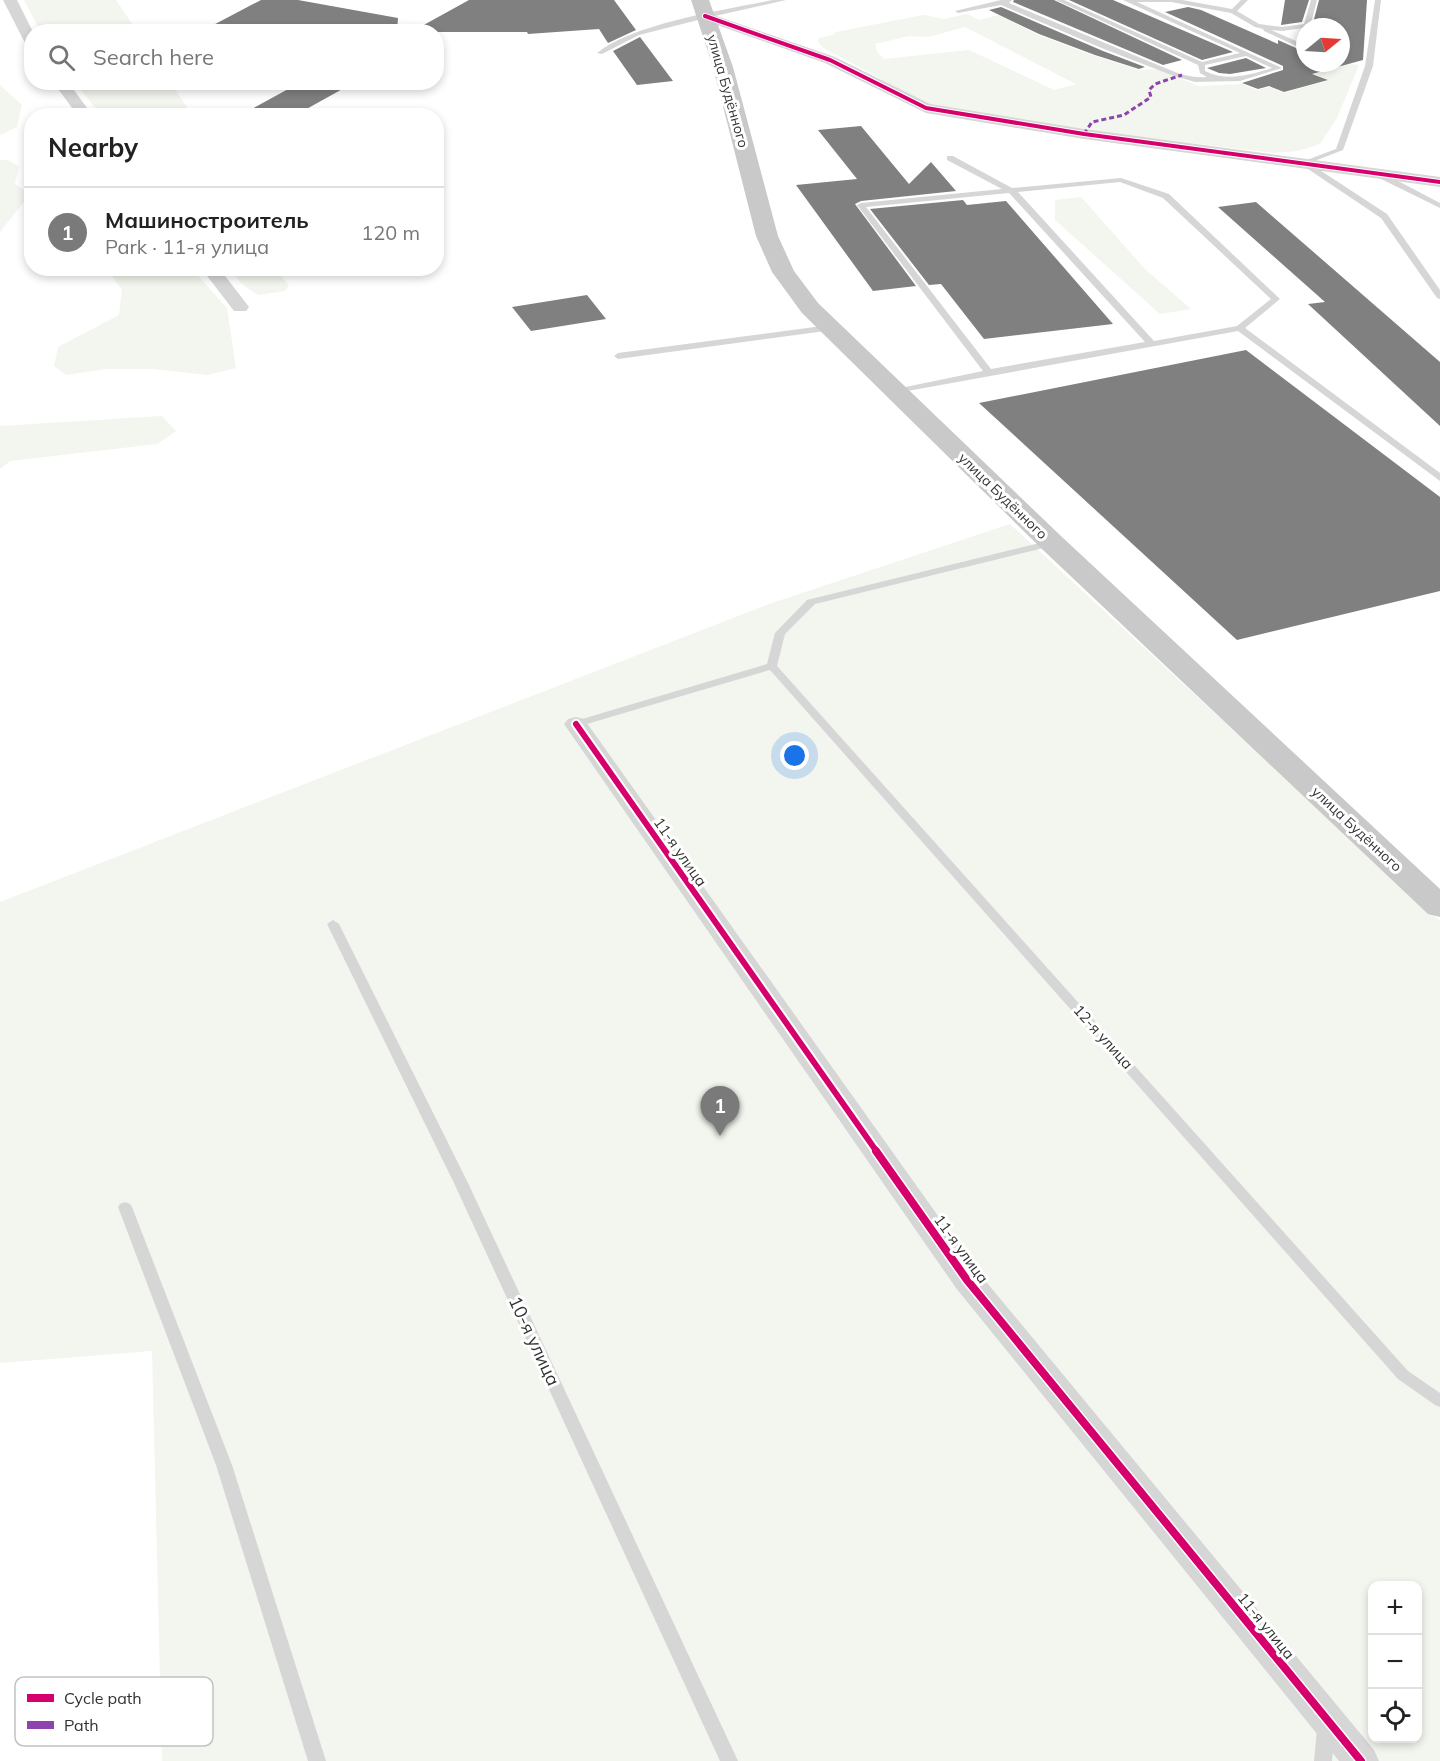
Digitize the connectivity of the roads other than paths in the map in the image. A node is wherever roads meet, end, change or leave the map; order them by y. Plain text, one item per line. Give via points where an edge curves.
1 (10, 0) edge
2 (783, 0) edge
3 (1013, 0) edge
4 (1059, 0) edge
5 (1126, 0) edge
6 (1245, 0) edge
7 (1314, 0) edge
8 (1378, 0) edge
9 (1001, 2) junction
10 (702, 8) edge
11 (1233, 10) junction
12 (958, 11) dead end
13 (1309, 18) edge
14 (1257, 26) junction
15 (24, 27) edge
16 (1296, 27) edge
17 (1296, 44) edge
18 (600, 53) dead end
19 (1246, 54) junction
20 (1201, 64) junction
21 (1213, 79) junction
22 (66, 90) edge
23 (80, 108) edge
24 (950, 159) dead end
25 (1303, 164) junction
26 (1376, 173) junction
27 (1440, 182) edge
28 (1013, 192) junction
29 (1440, 206) edge
30 (215, 276) edge
31 (1440, 296) edge
32 (240, 307) dead end
33 (830, 328) junction
34 (1240, 328) junction
35 (1151, 343) junction
36 (618, 356) dead end
37 (988, 372) junction
38 (894, 392) junction
39 (1440, 478) edge
40 (1052, 543) junction
41 (772, 666) junction
42 (576, 724) joint
43 (1440, 907) edge
44 (333, 924) dead end
45 (125, 1207) dead end
46 (1440, 1401) edge
47 (1327, 1719) junction
48 (317, 1761) edge
49 (729, 1761) edge
50 (1323, 1761) edge
51 (1361, 1761) edge

1 - 15 street
2 - 10 lane
3 - 9 lane
4 - 20 lane
5 - 11 lane via 1172,0
5 - 19 lane
6 - 11 lane
7 - 13 lane
8 - 25 lane via 1370,66 1339,150
9 - 12 lane
9 - 21 lane via 1062,31 1166,70 1203,81
10 - 18 lane via 637,33
10 - 25 street via 830,60 926,108
10 - 33 main road, улица Будённого via 723,67 767,236 783,272
11 - 14 lane
14 - 16 lane
14 - 17 lane
19 - 20 lane
19 - 21 lane via 1278,68 1236,80
20 - 21 lane via 1202,72
22 - 23 street
24 - 28 lane
25 - 26 street
25 - 31 lane via 1383,216
26 - 27 street
26 - 29 lane
28 - 34 lane via 1121,180 1166,196 1276,299
28 - 35 lane
28 - 37 lane via 861,206
30 - 32 street
33 - 36 lane
33 - 38 main road, улица Будённого
34 - 35 lane
34 - 39 lane
35 - 37 lane
37 - 38 lane
38 - 40 main road, улица Будённого
40 - 41 lane via 811,602 780,633
40 - 43 main road, улица Будённого
41 - 42 lane
41 - 46 lane, 12-я улица via 1403,1375
42 - 47 street, 11-я улица via 967,1280
44 - 49 lane, 10-я улица via 461,1183
45 - 48 lane via 224,1465
47 - 50 lane
47 - 51 street, 11-я улица

